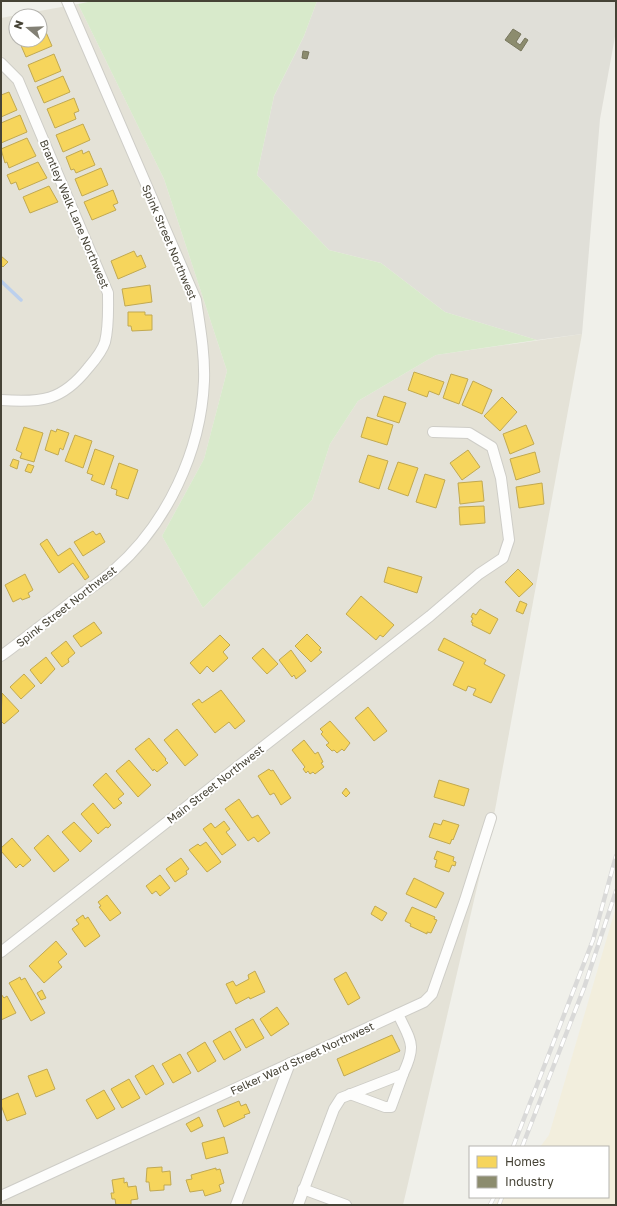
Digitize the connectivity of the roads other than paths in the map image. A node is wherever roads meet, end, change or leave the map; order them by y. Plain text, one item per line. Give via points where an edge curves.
1 (67, 1) edge
2 (1, 63) edge
3 (1, 400) edge
4 (433, 432) dead end
5 (1, 656) edge
6 (491, 818) dead end
7 (1, 952) edge
8 (398, 1014) junction
9 (290, 1063) junction
10 (403, 1074) junction
11 (350, 1094) junction
12 (304, 1190) junction
13 (1, 1196) edge
14 (236, 1205) edge
15 (298, 1205) edge
16 (346, 1205) edge

1 - 5 street, Spink Street Northwest via 196,300 204,353 204,382 201,410 188,462 165,509 142,541 114,570
2 - 3 street, Brantley Walk Lane Northwest via 18,80 100,271 108,293 108,321 104,344 97,358 68,390 50,399 22,402
4 - 7 street, Main Street Northwest via 469,433 492,447 501,478 509,540 503,558 479,574 430,616
6 - 8 street, Felker Ward Street Northwest via 432,994 424,1002
8 - 9 street, Felker Ward Street Northwest
8 - 10 street via 412,1043 410,1060
9 - 13 street, Felker Ward Street Northwest
9 - 14 street
10 - 11 street
10 - 11 street via 391,1107
11 - 12 street via 341,1098 334,1109
12 - 15 street
12 - 16 street

